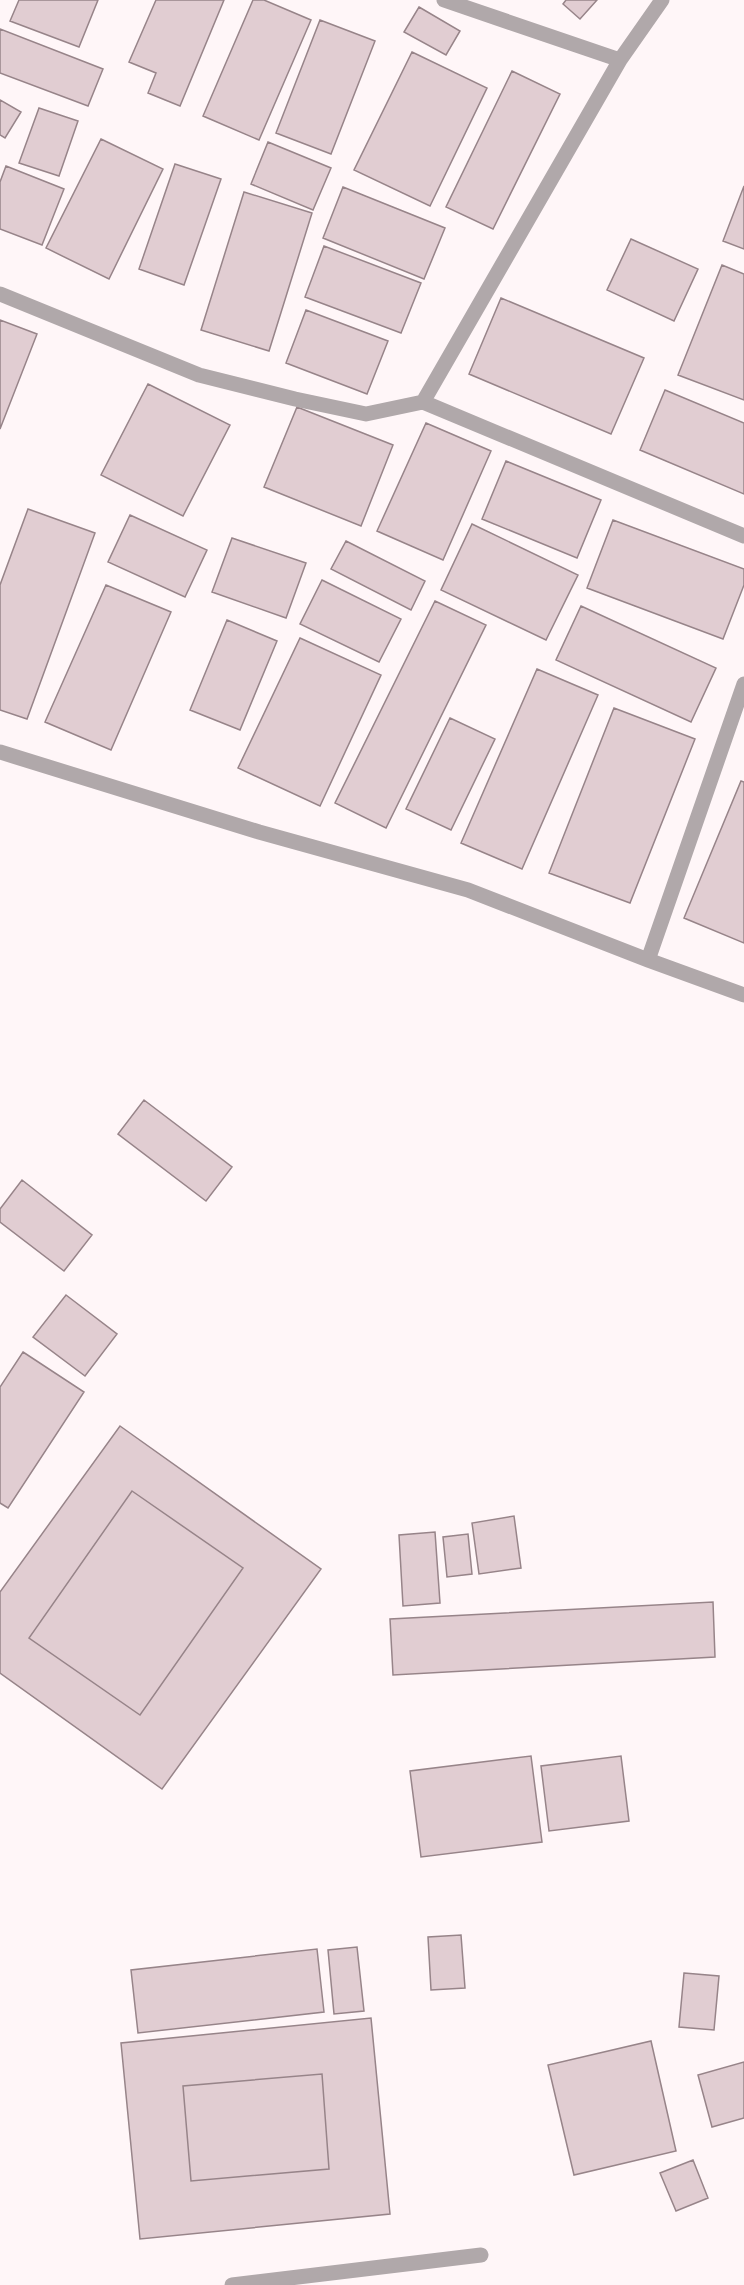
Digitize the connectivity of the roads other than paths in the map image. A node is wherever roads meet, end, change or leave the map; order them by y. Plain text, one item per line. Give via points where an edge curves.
1 (444, 0) edge
2 (662, 0) edge
3 (620, 60) junction
4 (0, 294) edge
5 (423, 402) junction
6 (744, 536) edge
7 (744, 684) edge
8 (0, 752) edge
9 (648, 960) junction
10 (744, 994) edge
11 (481, 2255) dead end
12 (232, 2285) edge

1 - 3 street
2 - 3 street
3 - 5 street
4 - 5 street via 199,375 366,414
5 - 6 street
7 - 9 street
8 - 9 street via 259,832 468,890
9 - 10 street
11 - 12 street

